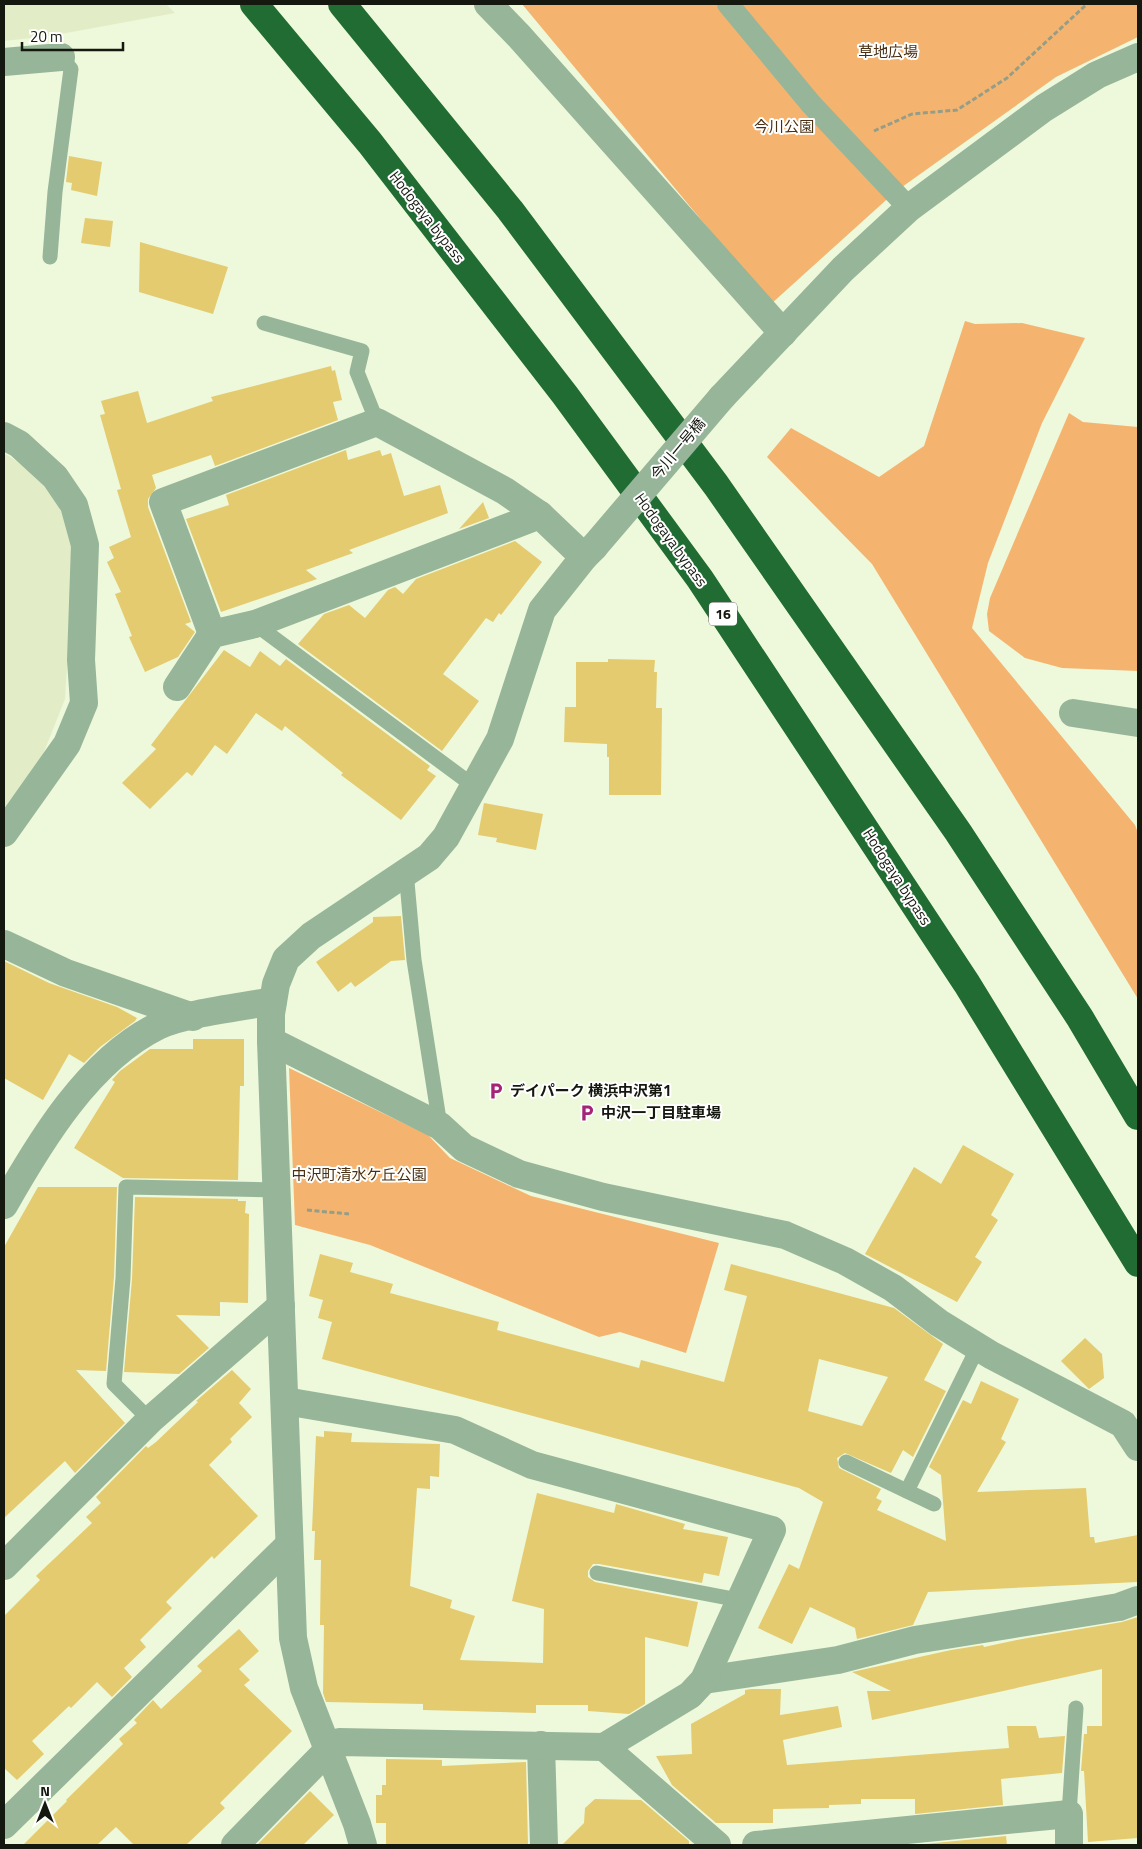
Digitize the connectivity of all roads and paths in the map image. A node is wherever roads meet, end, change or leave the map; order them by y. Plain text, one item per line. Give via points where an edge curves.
1 (254, 4) edge
2 (342, 4) edge
3 (488, 4) edge
4 (728, 4) edge
5 (1087, 4) edge
6 (61, 57) joint
7 (1138, 57) edge
8 (4, 62) edge
9 (848, 142) junction
10 (909, 208) junction
11 (50, 257) dead end
12 (264, 323) dead end
13 (783, 333) junction
14 (377, 422) junction
15 (4, 436) edge
16 (540, 515) junction
17 (589, 552) junction
18 (254, 624) junction
19 (212, 634) junction
20 (177, 687) dead end
21 (1073, 713) dead end
22 (1138, 723) edge
23 (475, 786) junction
24 (4, 833) edge
25 (406, 871) junction
26 (4, 944) edge
27 (273, 1001) junction
28 (193, 1016) junction
29 (272, 1040) junction
30 (1138, 1116) edge
31 (440, 1126) junction
32 (277, 1199) junction
33 (4, 1205) edge
34 (349, 1214) dead end
35 (1138, 1263) edge
36 (282, 1306) junction
37 (978, 1347) junction
38 (285, 1401) junction
39 (150, 1420) junction
40 (1138, 1447) edge
41 (846, 1462) dead end
42 (907, 1491) junction
43 (934, 1504) dead end
44 (289, 1545) junction
45 (4, 1566) edge
46 (597, 1573) dead end
47 (739, 1600) junction
48 (1138, 1600) edge
49 (704, 1680) junction
50 (1076, 1708) dead end
51 (541, 1745) junction
52 (604, 1747) junction
53 (329, 1750) junction
54 (1069, 1814) junction
55 (4, 1825) edge
56 (894, 1839) edge
57 (235, 1845) edge
58 (363, 1845) edge
59 (544, 1845) edge
60 (717, 1845) edge
61 (756, 1845) edge
62 (1069, 1845) edge

1 - 35 highway, Hodogaya bypass / 16 via 370,143 565,395 700,579 967,984
2 - 30 highway via 510,210 716,485 958,832 1080,1018
3 - 13 street via 533,50
4 - 9 street via 811,104
5 - 9 path via 1007,78 957,110 912,114
6 - 8 street
6 - 11 lane via 71,69
7 - 10 street, 今川一号橋 via 1097,75 1044,108
9 - 10 street
10 - 13 street, 今川一号橋 via 843,269
12 - 14 lane via 362,350 357,372
13 - 17 street, 今川一号橋, bridge via 722,397
14 - 16 street via 505,491
14 - 19 street via 163,502
15 - 24 street via 19,444 54,477 74,505 85,545 81,660 84,703 67,744
16 - 17 street
16 - 18 street
17 - 23 street, 今川一号橋 via 542,610 500,739
18 - 19 street
18 - 23 lane
19 - 20 street
21 - 22 street
23 - 25 street, 今川一号橋 via 446,837 429,857
25 - 27 street, 今川一号橋 via 311,936 286,959
25 - 31 lane via 414,960
26 - 28 street via 66,973
27 - 28 street
27 - 29 street, 今川一号橋
28 - 33 street via 160,1026 126,1045 63,1109
29 - 31 street
29 - 32 street, 今川一号橋
31 - 37 street via 464,1148 519,1174 604,1197 785,1235 846,1261
32 - 34 path
32 - 36 street, 今川一号橋
32 - 39 lane via 126,1187 123,1278 114,1384
36 - 38 street, 今川一号橋
36 - 39 street
37 - 40 street via 1123,1424
37 - 42 lane
38 - 44 street, 今川一号橋
38 - 47 street via 455,1430 532,1465 772,1530
39 - 45 street
41 - 42 lane
42 - 43 lane
44 - 53 street, 今川一号橋 via 293,1638 304,1688
44 - 55 street
46 - 47 lane
47 - 49 street
48 - 49 street via 1118,1607 915,1640 838,1660
49 - 52 street via 690,1695
50 - 54 lane
51 - 52 street
51 - 53 street via 340,1742
51 - 59 street
52 - 60 street
53 - 57 street
53 - 58 street, 今川一号橋
54 - 56 street
54 - 62 street
56 - 61 street

